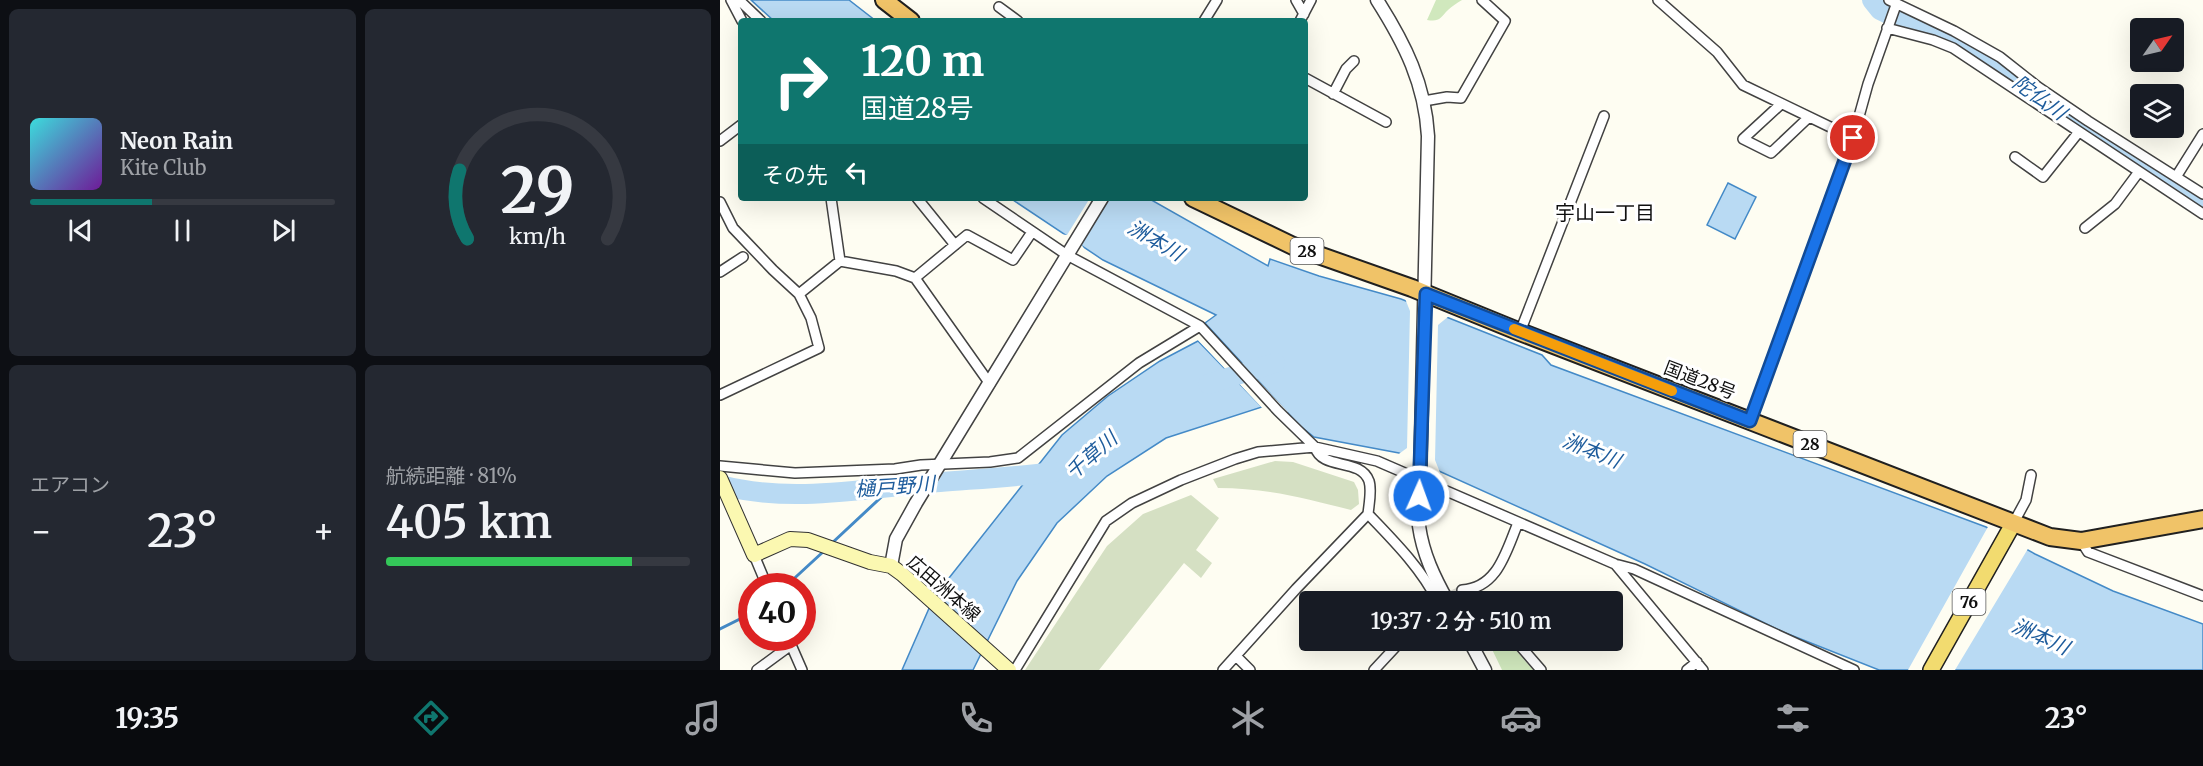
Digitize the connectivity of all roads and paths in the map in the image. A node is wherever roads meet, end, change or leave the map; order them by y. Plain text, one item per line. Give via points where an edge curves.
1 (731, 0) edge
2 (739, 0) edge
3 (884, 0) edge
4 (1217, 0) edge
5 (1296, 0) edge
6 (1311, 0) edge
7 (1377, 0) edge
8 (1482, 0) edge
9 (1658, 0) edge
10 (1893, 2) edge
11 (999, 7) dead end
12 (740, 18) edge
13 (758, 18) edge
14 (907, 18) edge
15 (1014, 18) edge
16 (1206, 18) edge
17 (1302, 18) edge
18 (1887, 28) junction
19 (1354, 61) dead end
20 (1308, 80) edge
21 (1333, 94) junction
22 (1424, 101) junction
23 (1781, 104) junction
24 (1604, 116) dead end
25 (1809, 117) junction
26 (1386, 122) dead end
27 (738, 127) edge
28 (2078, 133) junction
29 (1853, 138) junction
30 (2201, 140) edge
31 (720, 141) edge
32 (2015, 157) dead end
33 (2138, 173) junction
34 (2176, 177) junction
35 (2203, 194) edge
36 (831, 201) edge
37 (919, 201) edge
38 (987, 201) edge
39 (1100, 201) edge
40 (1203, 201) edge
41 (720, 202) edge
42 (2203, 214) edge
43 (2085, 228) dead end
44 (1032, 232) junction
45 (955, 245) junction
46 (1070, 250) junction
47 (744, 256) dead end
48 (840, 261) junction
49 (720, 272) edge
50 (915, 278) junction
51 (799, 294) junction
52 (1426, 294) junction
53 (1200, 326) junction
54 (1520, 332) junction
55 (990, 384) junction
56 (720, 396) edge
57 (1750, 421) junction
58 (1315, 447) junction
59 (940, 465) junction
60 (720, 466) edge
61 (1420, 474) junction
62 (2031, 475) dead end
63 (720, 478) edge
64 (723, 495) edge
65 (1368, 514) junction
66 (2203, 519) edge
67 (1518, 522) junction
68 (2011, 529) junction
69 (2081, 541) junction
70 (754, 555) junction
71 (1615, 564) junction
72 (891, 566) junction
73 (762, 573) edge
74 (1432, 591) edge
75 (1442, 591) edge
76 (1468, 591) tunnel mouth
77 (2203, 596) edge
78 (778, 651) edge
79 (793, 651) edge
80 (1392, 651) edge
81 (1475, 651) edge
82 (1525, 651) edge
83 (1236, 656) junction
84 (1700, 666) edge
85 (757, 670) edge
86 (802, 670) edge
87 (1009, 670) edge
88 (1015, 670) edge
89 (1223, 670) edge
90 (1250, 670) edge
91 (1374, 670) edge
92 (1485, 670) edge
93 (1541, 670) edge
94 (1687, 670) edge
95 (1854, 670) edge
96 (1931, 670) edge

1 - 12 street
2 - 13 street
3 - 14 highway
4 - 16 street
5 - 17 street
6 - 17 street
7 - 22 street via 1408,55
8 - 22 street via 1505,21 1461,98
9 - 23 street via 1717,52 1743,85
10 - 18 street
10 - 34 street via 2000,57 2088,122
11 - 15 street
18 - 28 street via 1953,48
18 - 29 street
19 - 21 street
20 - 21 street
21 - 26 street
22 - 52 street via 1428,136
23 - 25 street
23 - 25 street via 1743,139 1771,153
24 - 54 street
25 - 29 street
27 - 31 street
28 - 32 street via 2043,177
28 - 33 street
29 - 57 street
30 - 34 street
33 - 42 street
33 - 43 street via 2115,204
34 - 35 street
36 - 48 street
37 - 45 street
38 - 44 street
39 - 46 street
40 - 52 highway, 国道28号 / 28 via 1293,246
41 - 51 street via 733,228
44 - 45 street via 1013,260 967,235
44 - 46 street
45 - 50 street
46 - 53 street
46 - 55 street
47 - 49 street
48 - 50 street
48 - 51 street
50 - 55 street
51 - 56 street via 819,348
52 - 54 highway, 国道28号 / 28
52 - 61 street
53 - 58 street
53 - 59 street via 1139,363 1018,458
54 - 57 highway, 国道28号 / 28
55 - 59 street
57 - 68 highway, 国道28号 / 28 via 1942,494
58 - 61 street
58 - 65 street via 1323,458 1358,468 1365,474 1370,485
58 - 88 street via 1258,452 1236,459 1181,480 1115,513 1106,521
59 - 60 street via 795,473
59 - 72 street via 896,539
61 - 67 street
61 - 75 street via 1421,543
62 - 68 street via 2026,500
63 - 64 main road
64 - 70 main road
65 - 74 street
65 - 83 street
66 - 69 highway, 国道28号 / 28
67 - 71 street
67 - 76 street via 1495,574
68 - 69 highway, 国道28号 / 28
68 - 96 main road, 76
69 - 77 street via 2088,552
70 - 72 main road, 広田洲本線 via 790,539 808,540
70 - 73 street
71 - 84 street
71 - 95 street via 1634,569
72 - 87 main road, 広田洲本線
78 - 85 street
79 - 86 street
80 - 91 street
81 - 92 street
82 - 93 street
83 - 89 street
83 - 90 street
84 - 94 street

